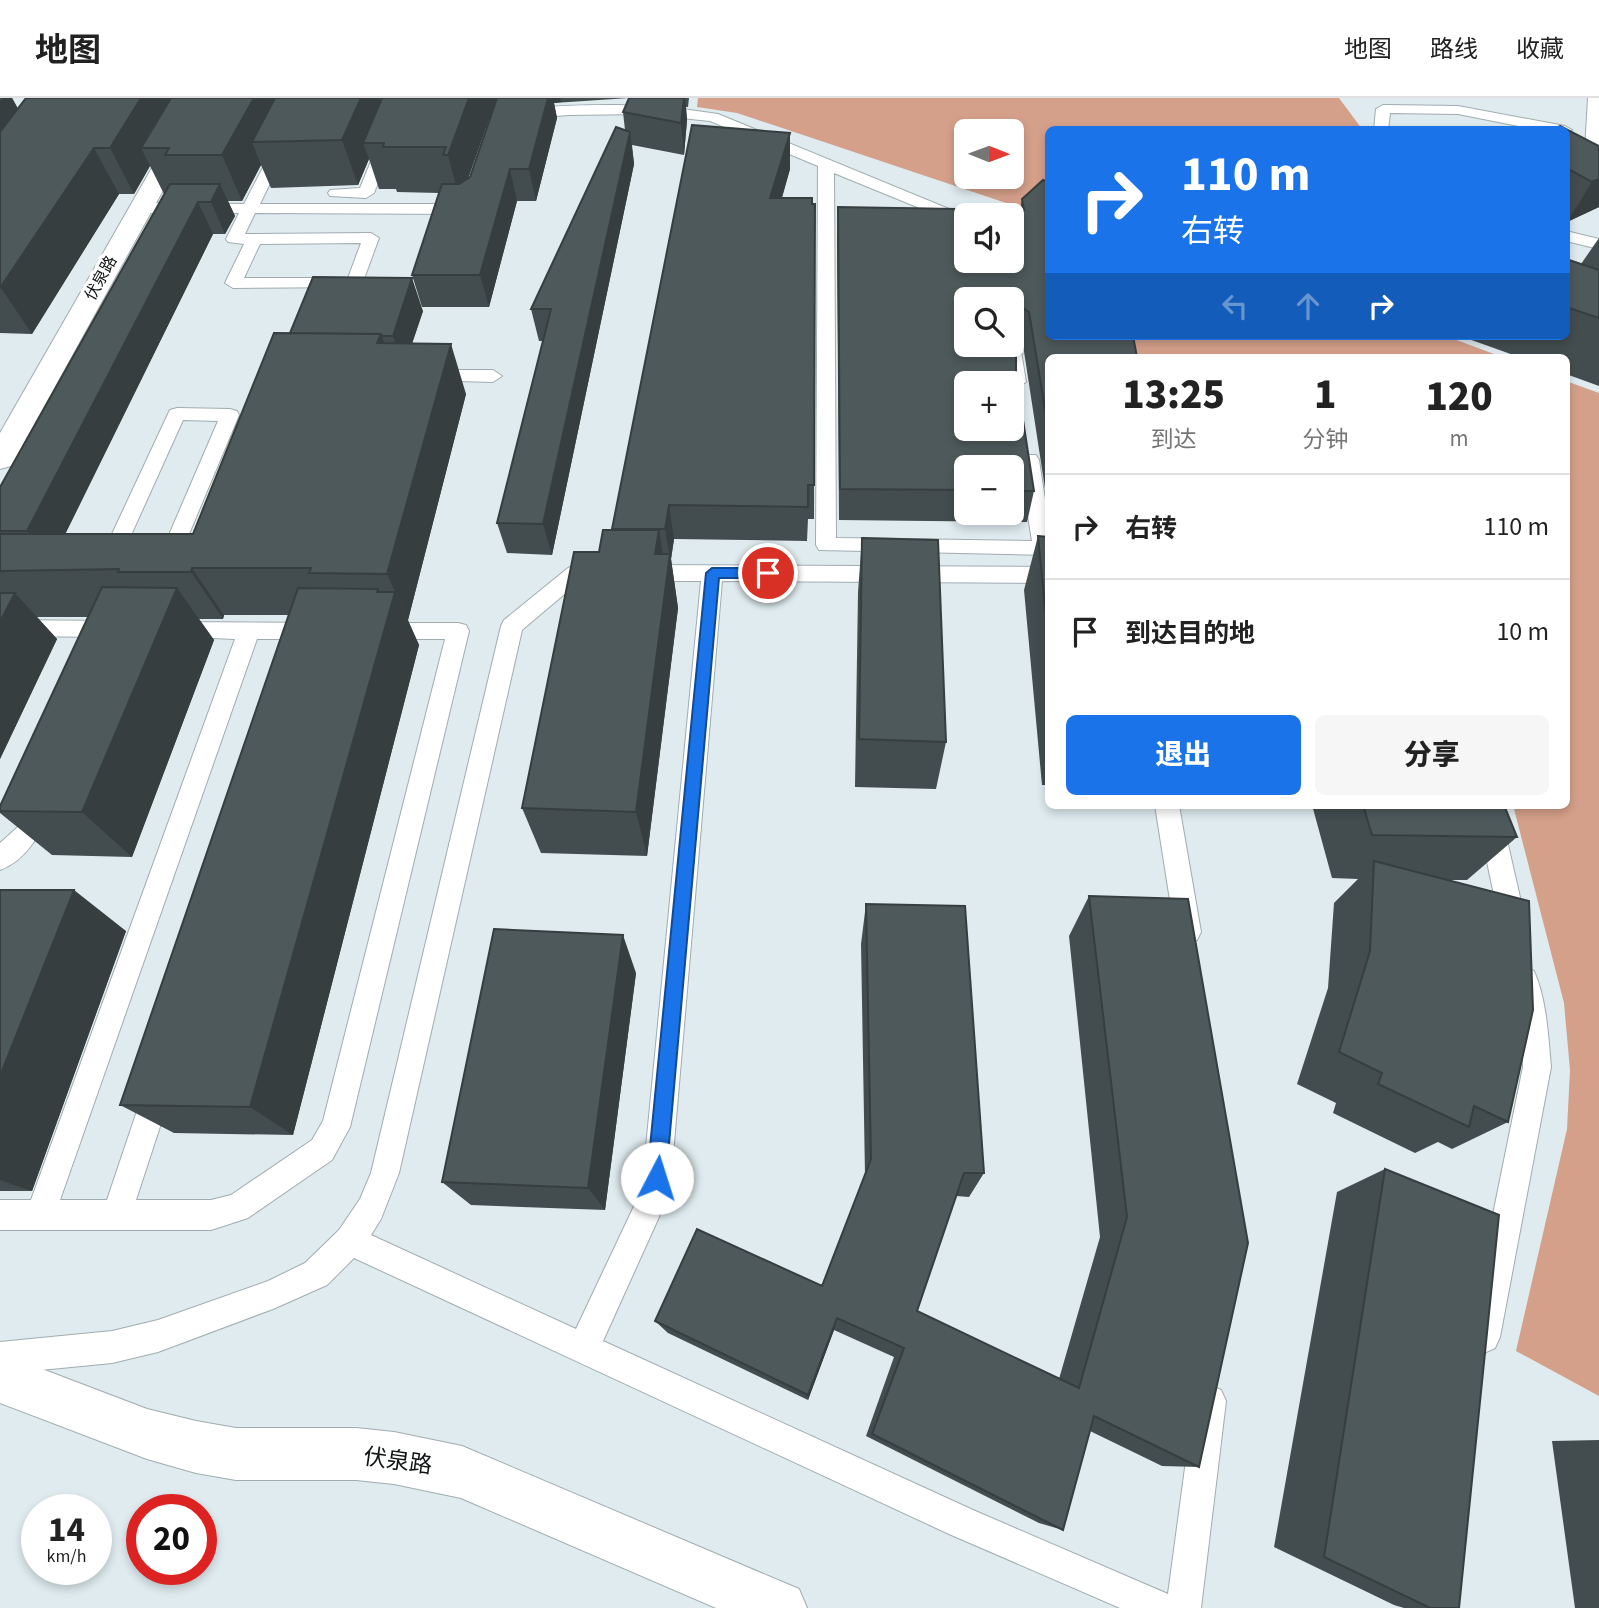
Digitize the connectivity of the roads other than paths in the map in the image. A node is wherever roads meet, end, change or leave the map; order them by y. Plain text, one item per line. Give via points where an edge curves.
1 (203, 98) edge
2 (404, 98) edge
3 (1595, 98) edge
4 (511, 117) edge
5 (1381, 126) edge
6 (1543, 126) edge
7 (1570, 131) edge
8 (1593, 135) junction
9 (285, 138) edge
10 (826, 163) junction
11 (1599, 189) edge
12 (326, 192) dead end
13 (471, 196) edge
14 (141, 208) junction
15 (249, 209) junction
16 (954, 217) edge
17 (1570, 237) edge
18 (254, 239) junction
19 (1599, 244) edge
20 (315, 283) junction
21 (306, 307) edge
22 (413, 376) edge
23 (493, 376) dead end
24 (1026, 440) edge
25 (0, 458) edge
26 (128, 571) edge
27 (152, 571) edge
28 (712, 573) junction
29 (1045, 575) edge
30 (0, 628) edge
31 (135, 629) junction
32 (249, 630) junction
33 (308, 631) junction
34 (335, 631) edge
35 (363, 631) edge
36 (110, 654) edge
37 (300, 657) edge
38 (53, 780) edge
39 (1168, 809) edge
40 (1488, 809) edge
41 (0, 859) edge
42 (1192, 956) edge
43 (165, 1069) edge
44 (0, 1215) edge
45 (40, 1215) junction
46 (117, 1215) junction
47 (350, 1241) junction
48 (583, 1349) junction
49 (0, 1358) edge
50 (1479, 1368) edge
51 (1214, 1376) edge
52 (0, 1378) edge
53 (780, 1608) edge
54 (1160, 1608) edge
55 (1184, 1608) edge

1 - 14 street, 伏泉路
2 - 12 lane via 366,193
3 - 8 lane
4 - 10 lane via 576,110 702,115
5 - 6 lane via 1383,109 1444,109
7 - 8 lane
8 - 11 lane via 1591,184
9 - 15 lane via 264,192
10 - 16 lane
10 - 24 lane via 826,545 1043,549
13 - 15 lane via 467,209
14 - 15 lane
14 - 25 street, 伏泉路
15 - 18 lane via 234,239
17 - 19 lane
18 - 20 lane via 233,283
18 - 20 lane via 371,238 355,284
20 - 21 lane
22 - 23 lane
26 - 27 lane via 98,570 177,414 230,415 163,572
28 - 29 lane
28 - 47 lane via 575,573 512,626 384,1174 371,1209
28 - 48 lane via 657,1178 649,1207
30 - 31 lane
31 - 32 lane
31 - 36 lane
32 - 33 lane
32 - 45 lane
33 - 34 lane
33 - 37 lane
35 - 46 lane via 457,631 336,1127 322,1150 238,1208 211,1215
38 - 41 lane via 30,831
39 - 42 lane
40 - 50 lane via 1534,1022 1537,1066
43 - 46 lane
44 - 45 lane
45 - 46 lane
47 - 48 lane
47 - 49 lane via 316,1275 158,1336 112,1347
48 - 54 lane
51 - 55 lane
52 - 53 street, 伏泉路 via 147,1434 196,1447 236,1454 356,1454 462,1472

